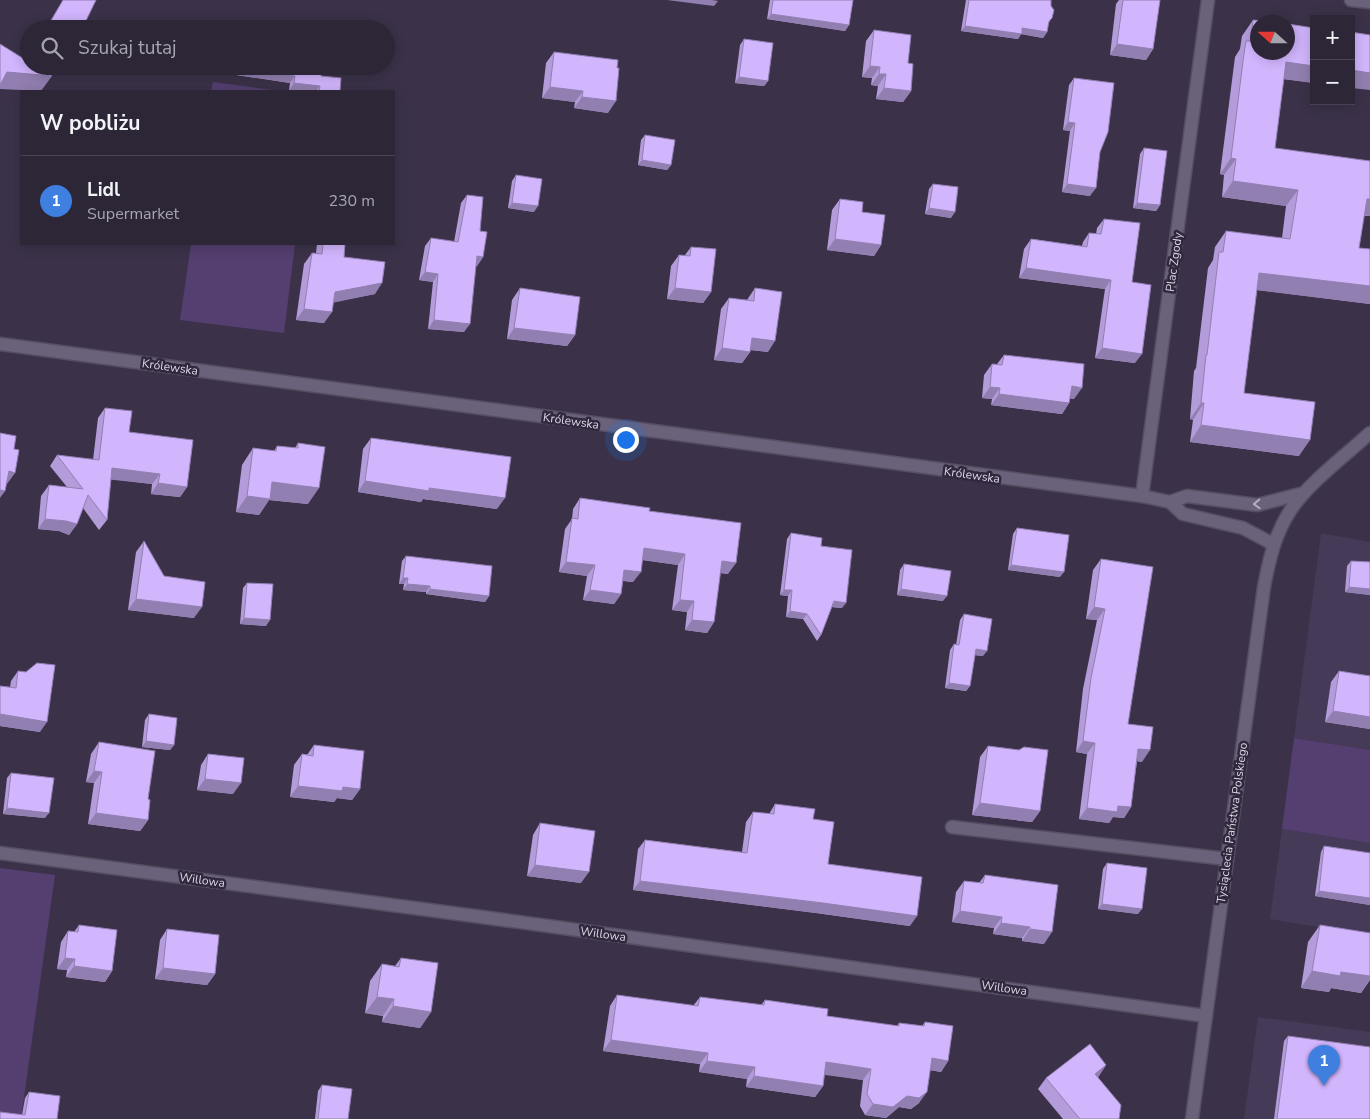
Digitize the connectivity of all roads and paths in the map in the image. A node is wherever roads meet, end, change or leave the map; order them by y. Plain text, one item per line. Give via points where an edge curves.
1 (1208, 0) edge
2 (1351, 0) edge
3 (1370, 2) edge
4 (0, 344) edge
5 (1370, 433) edge
6 (1304, 493) junction
7 (1142, 496) junction
8 (1170, 502) junction
9 (1273, 544) junction
10 (952, 828) dead end
11 (0, 853) edge
12 (1227, 859) junction
13 (1206, 1016) junction
14 (1192, 1119) edge

1 - 7 street, Plac Zgody
2 - 3 street
4 - 7 street, Królewska
5 - 6 street
6 -> 8 street via 1257,505 1187,496
6 - 9 street, Tysiąclecia Państwa Polskiego via 1289,511
7 - 8 street
8 - 9 street via 1183,514 1243,528
9 - 12 street, Tysiąclecia Państwa Polskiego via 1264,587
10 - 12 street
11 - 13 street, Willowa
12 - 13 street, Tysiąclecia Państwa Polskiego
13 - 14 street, Tysiąclecia Państwa Polskiego

